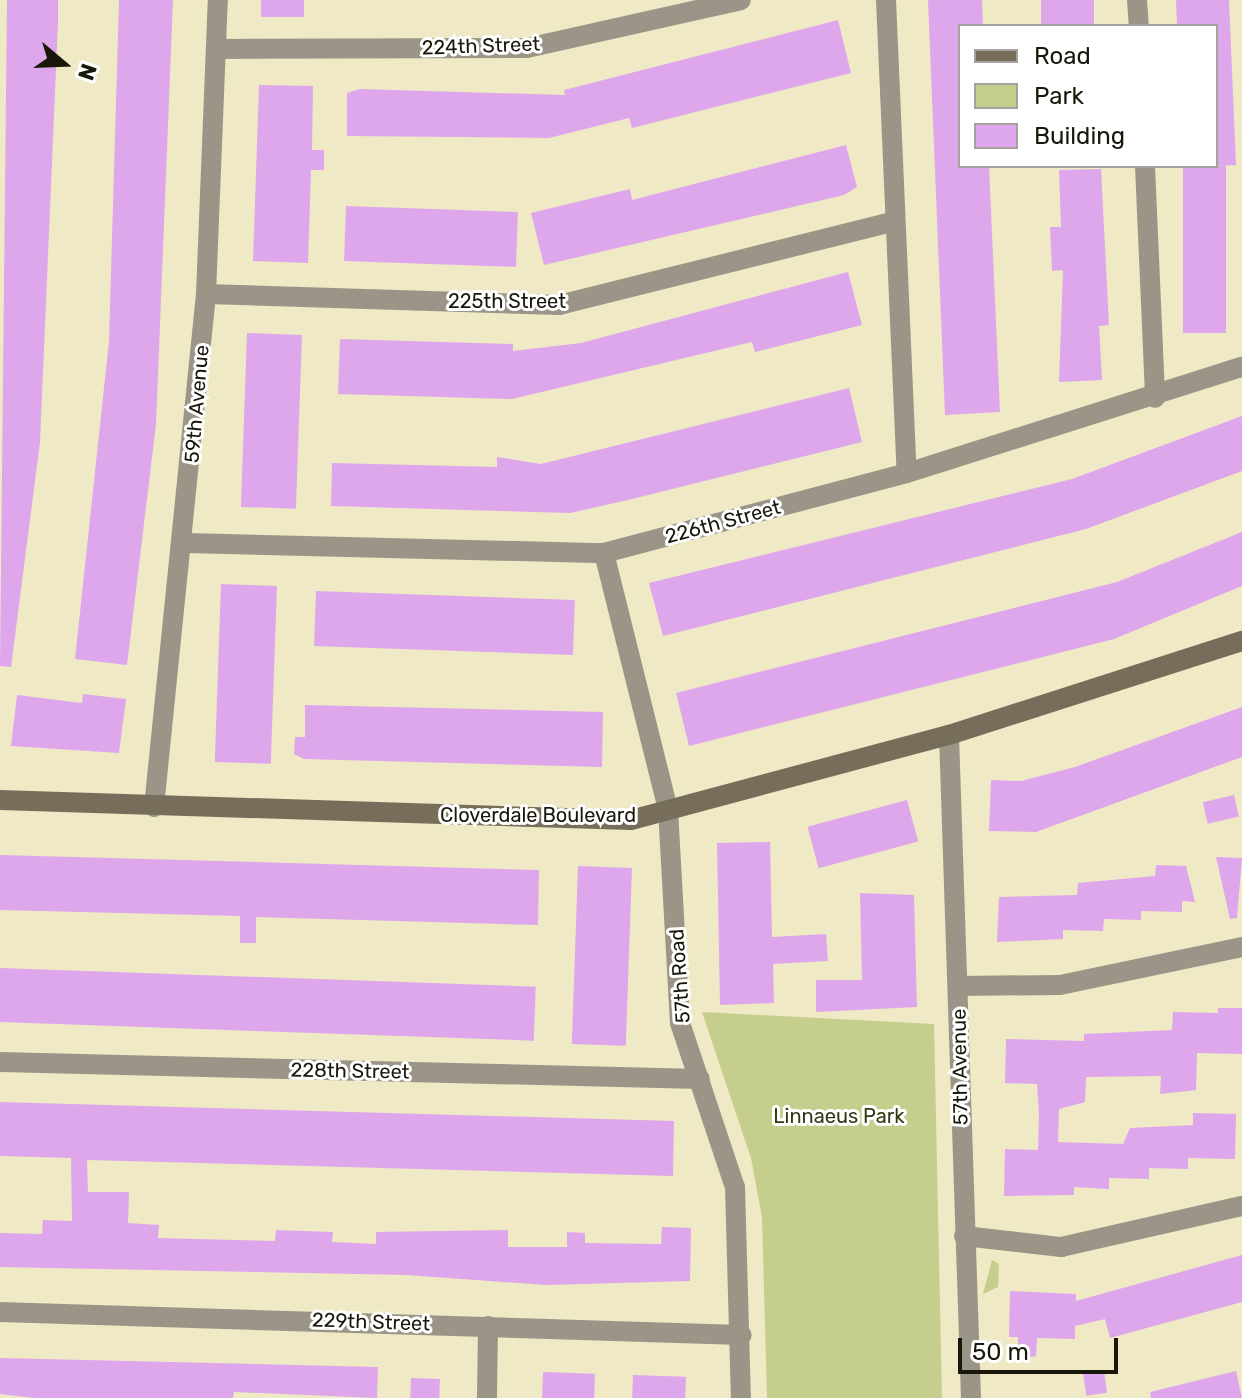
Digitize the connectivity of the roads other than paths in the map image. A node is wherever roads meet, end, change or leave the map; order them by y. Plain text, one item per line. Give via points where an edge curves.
1 (218, 0) edge
2 (741, 0) edge
3 (886, 0) edge
4 (1137, 0) edge
5 (1139, 24) edge
6 (217, 49) junction
7 (1145, 168) edge
8 (895, 221) junction
9 (206, 294) junction
10 (1242, 367) edge
11 (1155, 398) junction
12 (907, 473) junction
13 (186, 543) junction
14 (604, 553) junction
15 (1242, 641) edge
16 (949, 735) junction
17 (0, 800) edge
18 (154, 807) junction
19 (668, 809) junction
20 (1242, 947) edge
21 (958, 986) junction
22 (0, 1062) edge
23 (700, 1079) junction
24 (1242, 1206) edge
25 (964, 1236) junction
26 (0, 1312) edge
27 (488, 1326) junction
28 (742, 1335) junction
29 (487, 1398) edge
30 (741, 1398) edge
31 (971, 1398) edge

1 - 6 street, 59th Avenue
2 - 6 street, 224th Street via 527,48
3 - 8 street
4 - 5 street
6 - 9 street, 59th Avenue
7 - 11 street
8 - 9 street, 225th Street via 559,305
8 - 12 street
9 - 13 street, 59th Avenue
10 - 11 street, 226th Street
11 - 12 street, 226th Street
12 - 14 street, 226th Street
13 - 14 street, 226th Street
13 - 18 street, 59th Avenue
14 - 19 street, 57th Road
15 - 16 street, Cloverdale Boulevard
16 - 19 street, Cloverdale Boulevard
16 - 21 street, 57th Avenue
17 - 18 street, Cloverdale Boulevard
18 - 19 street, Cloverdale Boulevard via 631,820
19 - 23 street, 57th Road via 680,1023
20 - 21 street via 1060,985
21 - 25 street, 57th Avenue
22 - 23 street, 228th Street
23 - 28 street, 57th Road via 735,1187
24 - 25 street via 1061,1247
25 - 31 street, 57th Avenue
26 - 27 street, 229th Street
27 - 28 street, 229th Street
27 - 29 street
28 - 30 street, 57th Road

